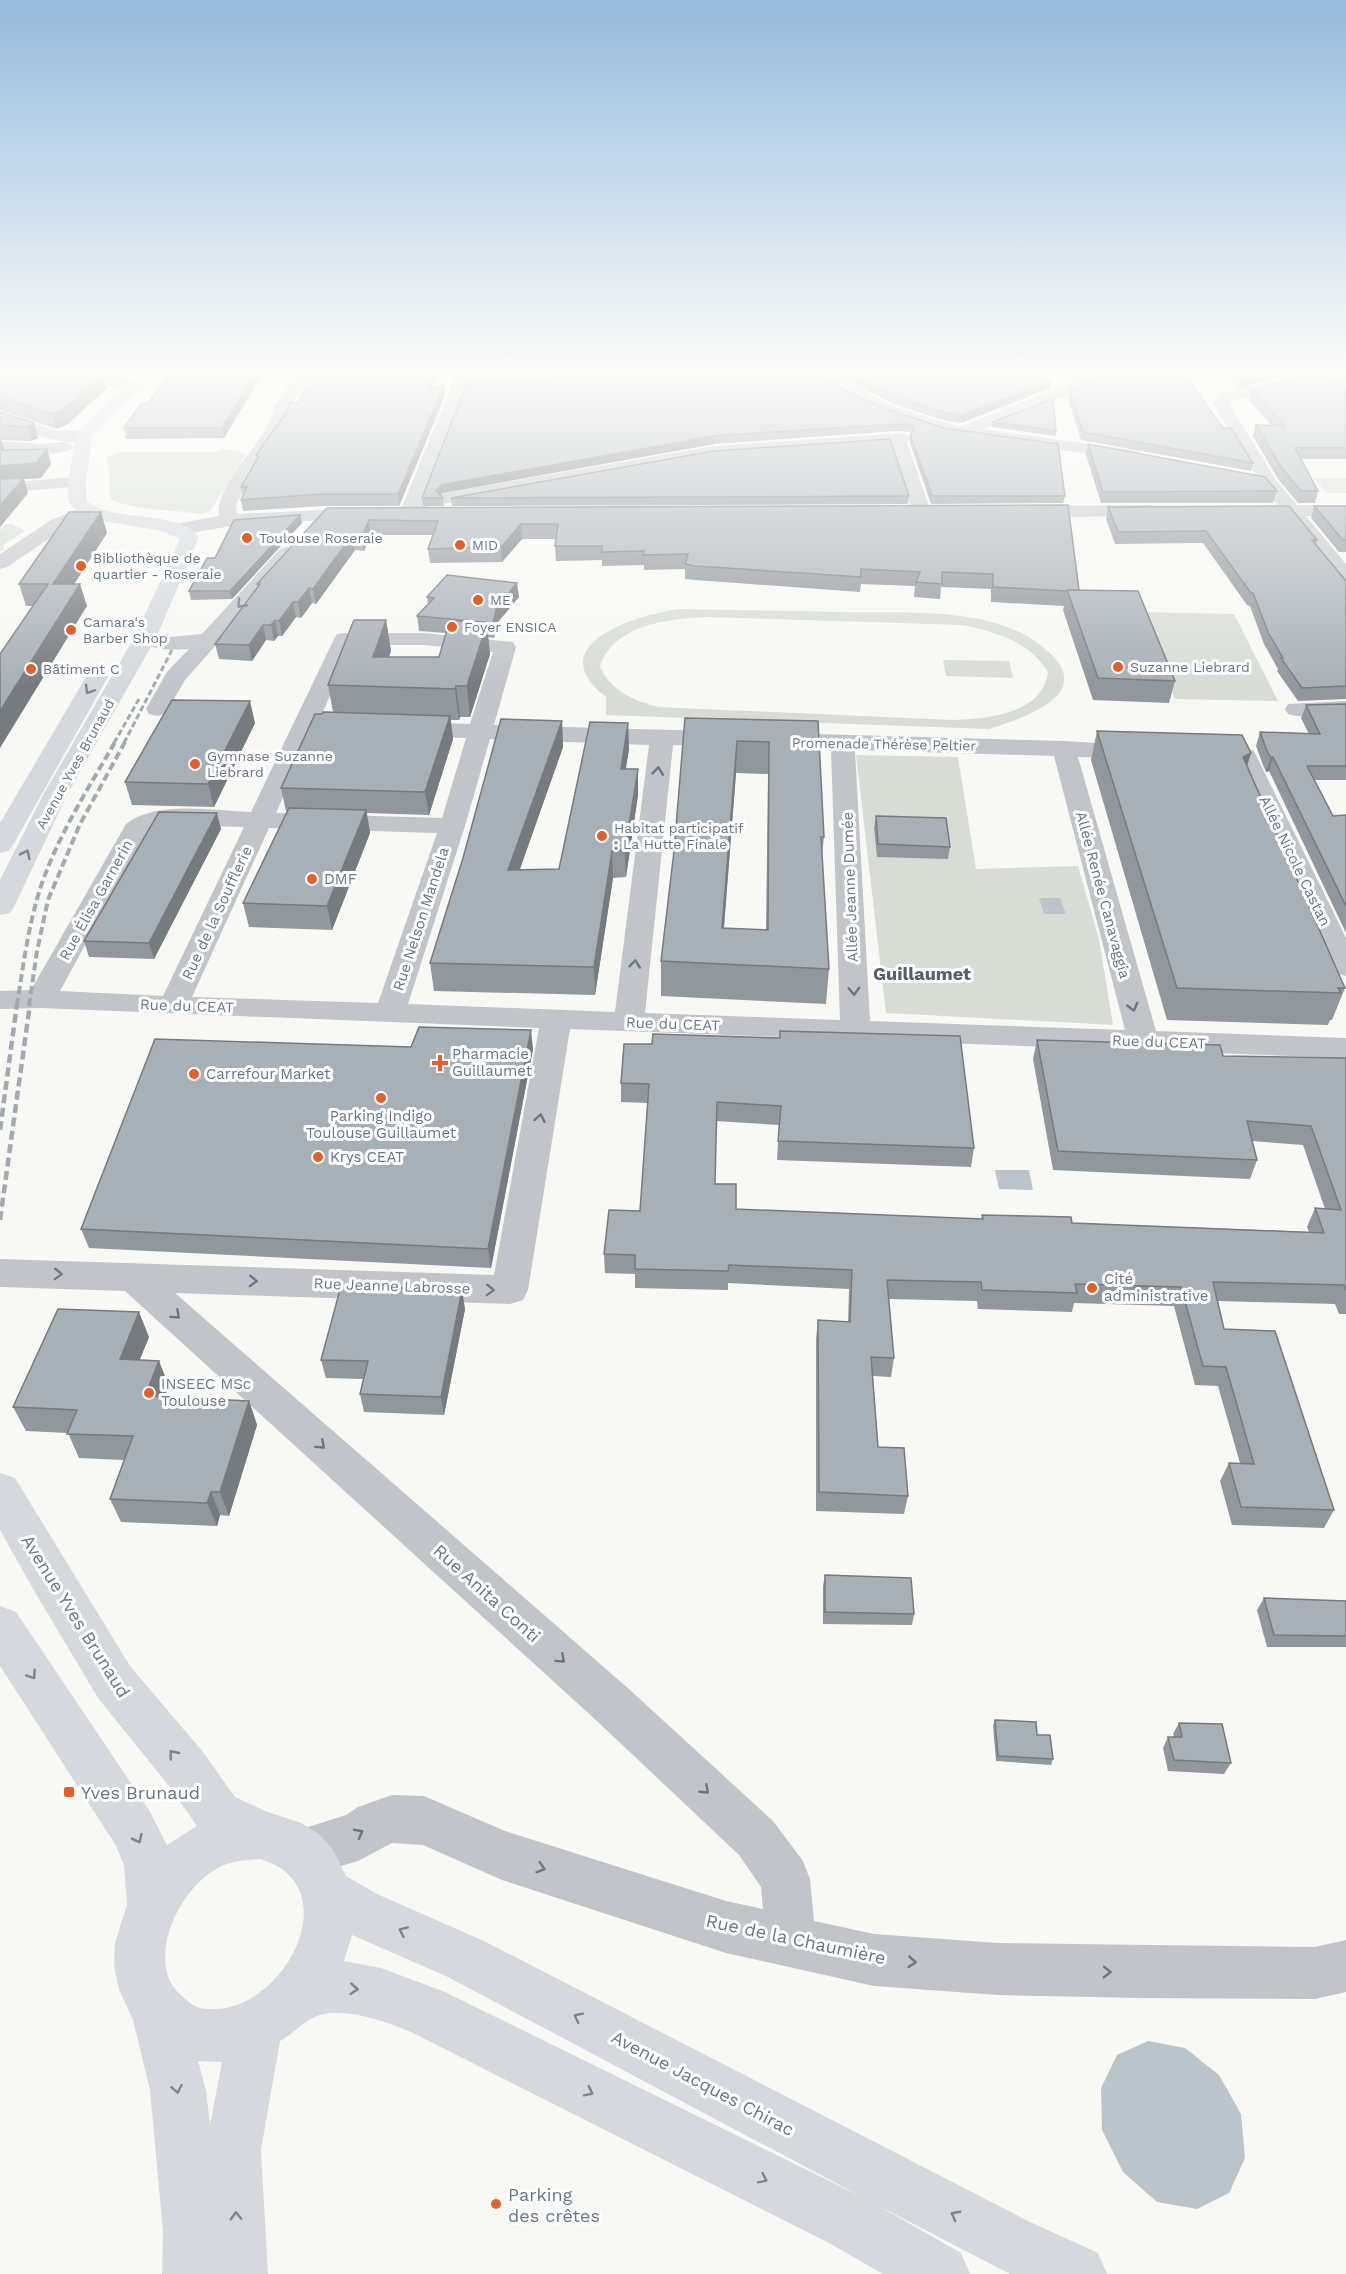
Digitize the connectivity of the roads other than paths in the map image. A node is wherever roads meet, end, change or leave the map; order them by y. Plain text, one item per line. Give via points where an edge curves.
1 (79, 474) edge
2 (244, 474) edge
3 (424, 474) edge
4 (586, 474) edge
5 (914, 474) edge
6 (1264, 474) edge
7 (1245, 478) edge
8 (77, 482) junction
9 (1269, 482) junction
10 (0, 488) edge
11 (411, 509) junction
12 (1292, 510) junction
13 (1346, 510) edge
14 (1167, 511) edge
15 (1227, 511) edge
16 (87, 512) junction
17 (902, 512) edge
18 (1005, 512) edge
19 (323, 514) junction
20 (460, 514) edge
21 (229, 520) junction
22 (177, 529) junction
23 (0, 563) edge
24 (1346, 577) edge
25 (136, 631) junction
26 (211, 639) junction
27 (505, 647) joint
28 (110, 656) dead end
29 (1346, 708) edge
30 (157, 709) dead end
31 (1296, 709) dead end
32 (307, 724) junction
33 (481, 732) junction
34 (662, 738) junction
35 (843, 744) junction
36 (1064, 748) junction
37 (1245, 755) joint
38 (260, 822) junction
39 (452, 826) junction
40 (0, 845) edge
41 (0, 907) edge
42 (1346, 967) edge
43 (41, 999) junction
44 (0, 1000) edge
45 (174, 1005) junction
46 (390, 1013) junction
47 (556, 1020) junction
48 (629, 1022) junction
49 (855, 1030) junction
50 (1143, 1041) junction
51 (1346, 1048) edge
52 (0, 1273) edge
53 (132, 1276) junction
54 (0, 1491) edge
55 (0, 1627) edge
56 (297, 1860) junction
57 (152, 1903) junction
58 (786, 1941) junction
59 (1346, 1966) edge
60 (276, 2011) junction
61 (158, 2012) junction
62 (192, 2274) edge
63 (238, 2274) edge
64 (940, 2274) edge
65 (1077, 2274) edge

1 - 8 main road
2 - 21 street via 227,505
3 - 11 street
4 - 11 street
5 - 17 street via 928,512
6 - 9 street
7 - 9 street
8 - 10 street
8 - 16 main road via 77,501
9 - 12 street
11 - 19 street via 388,514
11 - 20 street
12 - 13 street
12 - 15 street
12 - 24 street
14 - 18 street
16 - 22 main road
16 - 23 street via 58,524
19 - 21 street
19 -> 26 street
21 - 22 street
22 - 25 main road, Avenue Yves Brunaud via 190,537
25 - 26 street via 156,642
41 -> 25 main road, Avenue Yves Brunaud
26 - 30 street via 175,677
27 - 32 street, Rue de la Soufflerie via 424,639 345,639
27 - 33 street, Rue Nelson Mandela
28 -> 40 main road, Avenue Yves Brunaud
29 - 31 street
32 - 33 street, Promenade Thérèse Peltier
32 - 38 street, Rue de la Soufflerie
33 - 34 street, Promenade Thérèse Peltier
33 - 39 street, Rue Nelson Mandela
34 - 35 street, Promenade Thérèse Peltier
48 -> 34 street
35 - 36 street, Promenade Thérèse Peltier
35 -> 49 street, Allée Jeanne Dumée
36 - 37 street, Promenade Thérèse Peltier
36 -> 50 street, Allée Renée Canavaggia
37 - 42 street, Allée Nicole Castan
38 - 39 street, Rue Élisa Garnerin
38 - 43 street, Rue Élisa Garnerin via 164,817 147,820 135,829
38 - 45 street, Rue de la Soufflerie
39 - 46 street, Rue Nelson Mandela
43 - 44 street, Rue du CEAT
43 - 45 street, Rue du CEAT
45 - 46 street, Rue du CEAT
46 - 47 street, Rue du CEAT
47 - 48 street, Rue du CEAT
53 -> 47 street, Rue Jeanne Labrosse via 510,1290
48 - 49 street, Rue du CEAT
49 - 50 street, Rue du CEAT
50 - 51 street, Rue du CEAT
52 -> 53 street, Rue Jeanne Labrosse
53 -> 58 street, Rue Anita Conti via 614,1706 756,1838 785,1879 789,1918
56 -> 54 main road, Avenue Yves Brunaud via 218,1814 114,1682
55 -> 57 main road via 132,1827 149,1862
56 - 57 main road via 236,1836 189,1859 168,1879
56 -> 58 street, Rue de la Chaumière via 358,1836 375,1824 392,1819 424,1821 502,1855 726,1927
56 - 60 main road via 329,1919 325,1946 313,1972
65 -> 56 main road, Avenue Jacques Chirac via 1007,2242 466,1959 359,1912
57 - 61 main road via 142,1932 139,1961 144,1988
58 -> 59 street, Rue de la Chaumière via 874,1960 998,1969 1315,1973
60 - 61 main road via 229,2035 202,2036 178,2027
63 -> 60 main road via 233,2150
60 -> 64 main road via 334,1988 375,1992 426,2011 850,2222
61 -> 62 main road via 178,2090 192,2232

